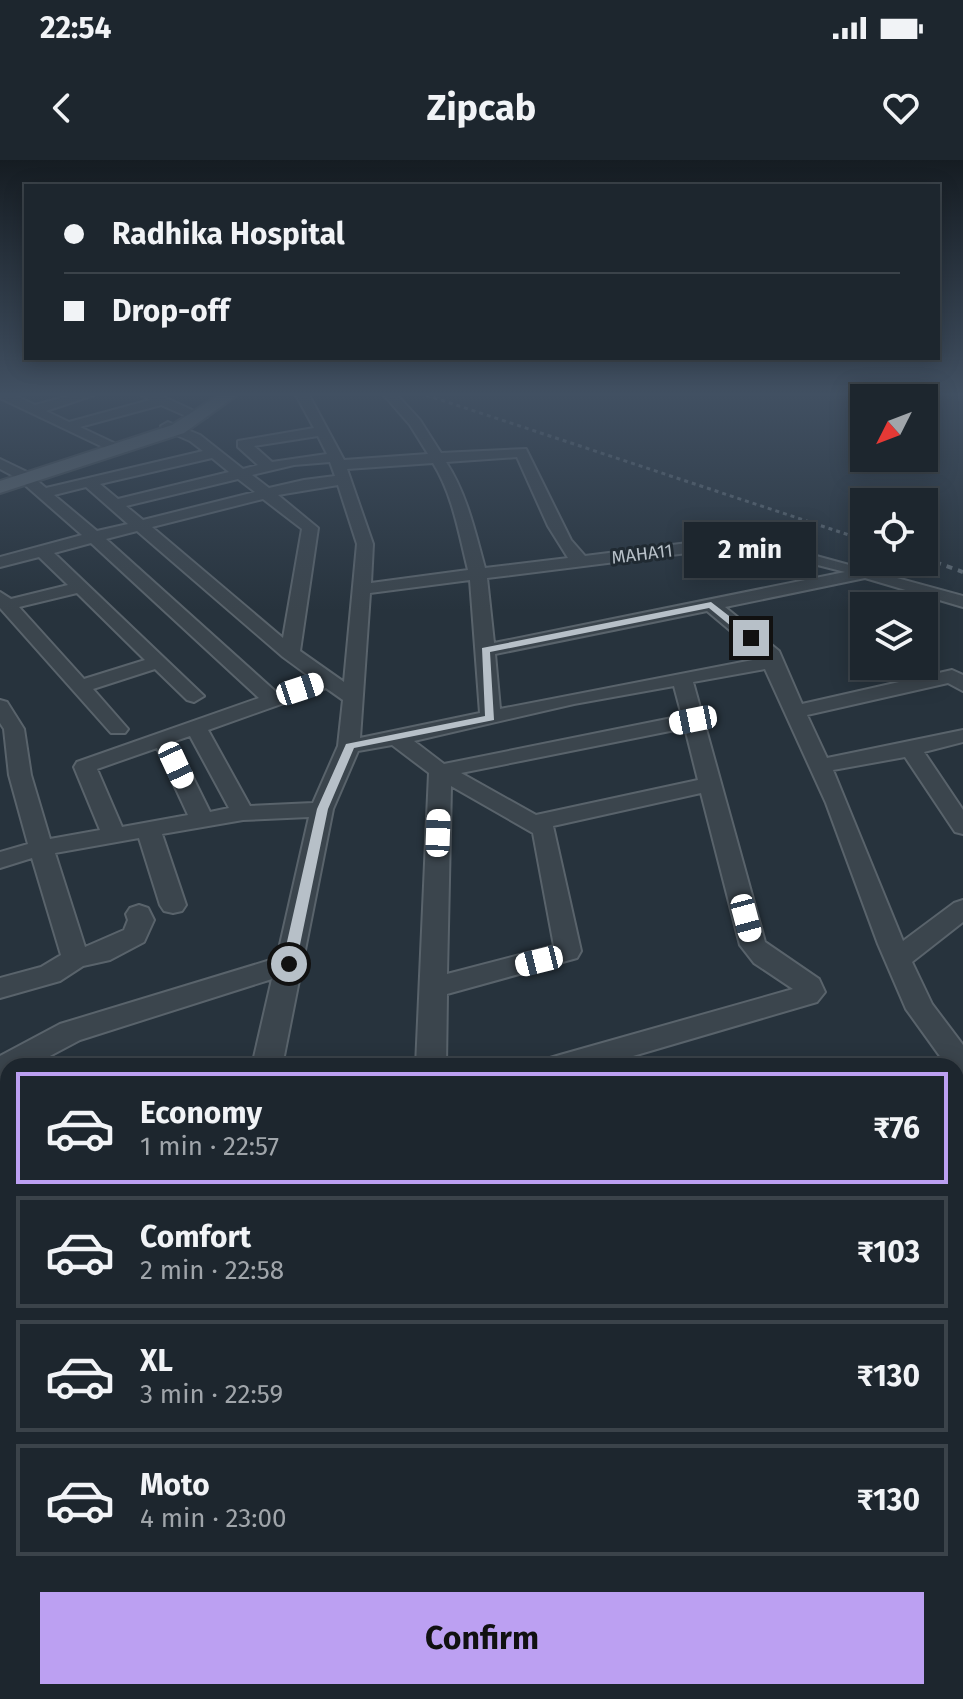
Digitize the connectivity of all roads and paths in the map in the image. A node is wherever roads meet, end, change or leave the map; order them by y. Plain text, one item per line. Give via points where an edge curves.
1 (7, 467) edge
2 (52, 467) edge
3 (55, 467) edge
4 (155, 467) edge
5 (233, 467) edge
6 (269, 467) joint
7 (340, 467) junction
8 (442, 467) edge
9 (530, 467) edge
10 (241, 473) junction
11 (24, 477) junction
12 (89, 482) junction
13 (0, 484) edge
14 (43, 493) junction
15 (268, 493) junction
16 (114, 504) junction
17 (139, 526) junction
18 (94, 537) junction
19 (43, 551) junction
20 (0, 562) edge
21 (582, 562) junction
22 (850, 569) edge
23 (478, 575) junction
24 (851, 576) edge
25 (876, 576) edge
26 (80, 587) junction
27 (361, 589) junction
28 (4, 601) edge
29 (963, 602) edge
30 (711, 605) junction
31 (485, 650) junction
32 (290, 653) junction
33 (158, 662) junction
34 (774, 665) junction
35 (682, 677) junction
36 (328, 680) junction
37 (963, 685) edge
38 (80, 687) junction
39 (194, 696) dead end
40 (353, 698) junction
41 (272, 699) junction
42 (0, 706) edge
43 (796, 711) junction
44 (491, 718) junction
45 (693, 720) junction
46 (195, 726) junction
47 (118, 729) dead end
48 (963, 736) edge
49 (163, 738) junction
50 (397, 738) junction
51 (349, 746) junction
52 (911, 749) junction
53 (820, 766) junction
54 (440, 771) junction
55 (10, 777) edge
56 (710, 784) junction
57 (322, 809) junction
58 (243, 813) junction
59 (202, 820) junction
60 (533, 823) junction
61 (963, 827) edge
62 (148, 828) junction
63 (113, 834) junction
64 (41, 848) junction
65 (0, 860) edge
66 (173, 905) dead end
67 (963, 909) edge
68 (139, 914) dead end
69 (75, 959) junction
70 (898, 959) junction
71 (289, 964) junction
72 (0, 988) edge
73 (434, 988) junction
74 (959, 1055) edge
75 (21, 1058) edge
76 (269, 1058) edge
77 (431, 1058) edge
78 (588, 1058) edge

1 - 11 street
2 - 11 main road
3 - 11 main road
4 - 12 street
5 - 10 street
6 - 7 street
6 - 10 street
7 - 15 street
7 - 27 street via 365,544
8 - 23 street via 458,501
9 - 21 street via 567,544
10 - 15 street
10 - 16 street
11 - 13 main road
11 - 14 street
12 - 14 street
12 - 16 street
14 - 18 street
15 - 17 street
15 - 32 street via 310,528
16 - 17 street
17 - 18 street
17 - 32 street
18 - 19 street
18 - 41 street
19 - 20 street
19 - 26 street
21 - 22 street, MAHA11 via 749,541
21 - 23 street, MAHA11
23 - 27 street, MAHA11
23 - 31 street
24 - 30 street
25 - 29 street, MAHA11
26 - 28 street
26 - 33 street
27 - 40 street
28 - 38 street
30 - 31 street
30 - 34 street via 772,655
31 - 44 street
32 - 36 street
33 - 38 street
33 - 39 street
34 - 35 street
34 - 43 street
35 - 44 street
35 - 45 street
36 - 40 street
36 - 41 street
37 - 43 street via 952,676
38 - 47 street
40 - 51 street
41 - 46 street
42 - 55 street via 14,729
43 - 53 street
44 - 50 street
45 - 54 street
45 - 56 street
46 - 49 street
46 - 58 street
48 - 52 street
49 - 59 street
49 - 63 street via 85,767
50 - 51 street
50 - 54 street
51 - 57 street
52 - 53 street
52 - 61 street
53 - 70 street
54 - 60 street
54 - 73 street
55 - 64 street
56 - 60 street
56 - 78 street via 753,945 811,992
57 - 58 street
57 - 71 street
58 - 59 street
59 - 62 street
60 - 73 street via 544,829 567,953
62 - 63 street
62 - 66 street
63 - 64 street
64 - 65 street
64 - 69 street
67 - 70 street
68 - 69 street via 135,936
69 - 72 street via 50,974
70 - 74 street via 920,1009
71 - 75 street via 70,1032
71 - 76 street
73 - 77 street

